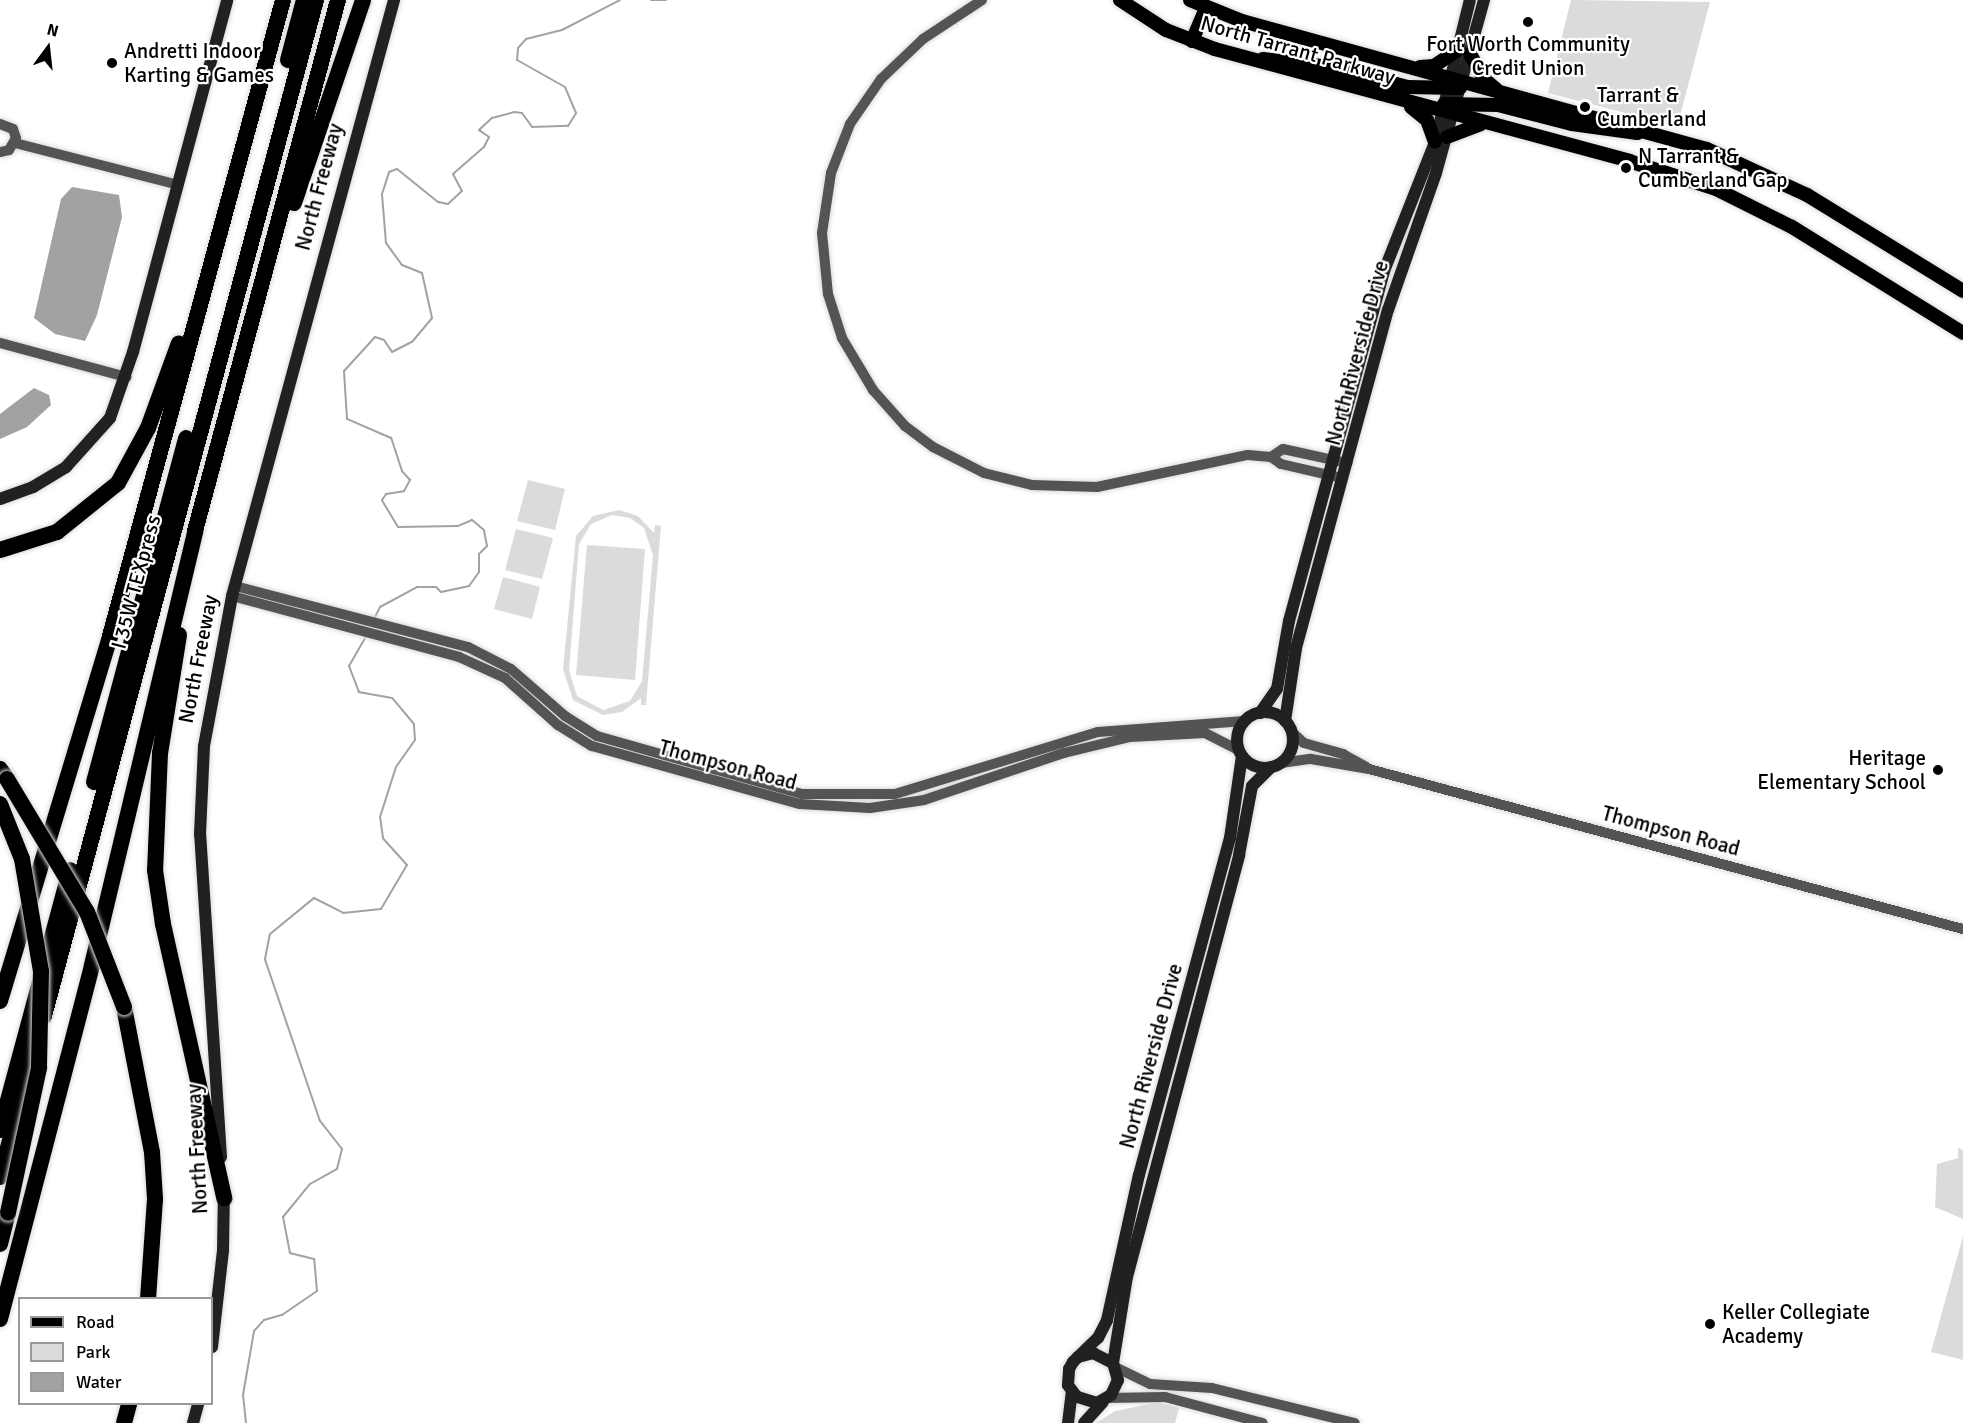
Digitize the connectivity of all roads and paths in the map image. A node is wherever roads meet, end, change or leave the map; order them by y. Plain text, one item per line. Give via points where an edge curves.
1 (227, 0) edge
2 (275, 0) edge
3 (283, 0) edge
4 (304, 0) edge
5 (316, 0) edge
6 (338, 0) edge
7 (363, 0) edge
8 (393, 0) edge
9 (970, 0) edge
10 (982, 0) edge
11 (1120, 0) edge
12 (1190, 0) edge
13 (1470, 0) edge
14 (1484, 0) edge
15 (1206, 8) junction
16 (963, 10) junction
17 (1192, 41) junction
18 (1464, 52) junction
19 (1249, 59) junction
20 (265, 68) junction
21 (1413, 68) junction
22 (1455, 84) junction
23 (1498, 90) junction
24 (1404, 103) junction
25 (1449, 109) junction
26 (1483, 123) junction
27 (0, 124) edge
28 (1651, 133) junction
29 (245, 137) junction
30 (1441, 139) junction
31 (15, 142) junction
32 (0, 152) edge
33 (178, 185) junction
34 (1963, 291) edge
35 (1963, 333) edge
36 (0, 343) edge
37 (241, 362) junction
38 (124, 382) junction
39 (1271, 457) junction
40 (1334, 459) junction
41 (1347, 463) junction
42 (1329, 474) junction
43 (1342, 478) junction
44 (0, 499) edge
45 (195, 531) junction
46 (0, 550) edge
47 (233, 591) junction
48 (1260, 713) junction
49 (1245, 721) junction
50 (1285, 721) junction
51 (1130, 732) junction
52 (1292, 732) junction
53 (1241, 753) junction
54 (1276, 765) junction
55 (1369, 769) junction
56 (4, 774) edge
57 (0, 804) edge
58 (1963, 929) edge
59 (0, 1000) edge
60 (1186, 1003) junction
61 (1199, 1007) junction
62 (0, 1130) edge
63 (0, 1177) edge
64 (224, 1198) junction
65 (0, 1244) edge
66 (148, 1297) edge
67 (0, 1319) edge
68 (213, 1338) edge
69 (1078, 1357) junction
70 (1114, 1365) junction
71 (1072, 1392) junction
72 (1106, 1399) junction
73 (1269, 1403) junction
74 (129, 1405) edge
75 (198, 1405) edge
76 (124, 1423) edge
77 (193, 1423) edge
78 (1068, 1423) edge
79 (1084, 1423) edge
80 (1264, 1423) edge
81 (1355, 1423) edge

1 - 33 main road
2 - 20 highway via 262,48
3 - 20 highway
4 - 62 highway, I 35W TEXpress
5 - 63 highway, I 35W TEXpress
6 - 37 highway, North Freeway
7 - 37 highway via 299,186 250,351
8 - 47 main road, North Freeway
9 - 16 street
10 - 16 street
11 - 17 main road, North Tarrant Parkway
12 - 15 main road, North Tarrant Parkway
13 - 18 main road, North Riverside Drive
14 - 18 main road, North Riverside Drive
15 - 17 main road
15 - 21 main road, North Tarrant Parkway
16 - 39 street via 881,79 850,124 831,173 822,233 825,279 839,330 864,378 905,426 933,447 966,465 1013,482 1096,487 1228,456
17 - 19 main road, North Tarrant Parkway
18 - 21 main road via 1434,66
18 - 22 main road, North Riverside Drive
18 - 23 main road via 1484,79
19 - 22 main road via 1276,58 1408,87
19 - 24 main road, North Tarrant Parkway
20 - 29 highway
21 - 22 main road, North Tarrant Parkway
22 - 23 main road, North Tarrant Parkway
22 - 25 main road, North Riverside Drive
23 - 28 main road, North Tarrant Parkway
24 - 25 main road, North Tarrant Parkway
24 - 30 main road via 1427,120
25 - 26 main road, North Tarrant Parkway
25 - 28 main road via 1498,105 1618,134
25 - 30 main road, North Riverside Drive
26 - 30 main road
26 - 35 main road, North Tarrant Parkway via 1716,189 1792,227
27 - 31 street via 13,129
28 - 34 main road, North Tarrant Parkway via 1707,149 1807,195
29 - 46 highway via 236,150 171,371 134,458 118,483 77,520 36,541
29 - 59 highway via 114,625
30 - 40 main road, North Riverside Drive via 1389,252
30 - 41 main road, North Riverside Drive via 1400,267
31 - 32 street
31 - 33 street
33 - 38 main road
36 - 38 street
37 - 45 highway, North Freeway
38 - 44 main road via 97,435 66,467 33,487
39 - 40 street via 1283,449
39 - 42 street via 1281,464
40 - 41 street
40 - 42 main road, North Riverside Drive
41 - 43 main road, North Riverside Drive
42 - 43 street
42 - 48 main road, North Riverside Drive via 1289,621 1276,688
43 - 50 main road, North Riverside Drive via 1296,648
45 - 64 highway via 198,544 160,753 155,870
45 - 67 highway, North Freeway via 92,965
47 - 51 street, Thompson Road via 428,643 468,647 581,729 650,759 787,796 934,791 1061,742
47 - 64 main road, North Freeway via 204,746 200,834
48 - 49 main road, North Riverside Drive
48 - 50 main road
49 - 51 street, Thompson Road
49 - 53 main road, North Riverside Drive via 1238,732
50 - 52 main road
51 - 53 street, Thompson Road via 1205,733
52 - 54 main road, North Riverside Drive via 1291,749
52 - 55 street, Thompson Road via 1304,743 1343,754
53 - 54 main road via 1255,766
53 - 60 main road, North Riverside Drive via 1230,838
54 - 55 street, Thompson Road via 1311,759
54 - 61 main road, North Riverside Drive via 1252,786 1243,841
55 - 58 street, Thompson Road
56 - 66 highway, bridge via 87,912 124,1007 142,1084 152,1152 155,1199
57 - 65 highway, bridge via 22,859 41,971 39,1068
60 - 61 main road
60 - 69 main road, North Riverside Drive via 1107,1320 1098,1338
61 - 70 main road, North Riverside Drive via 1128,1277
64 - 68 main road, North Freeway via 223,1251
69 - 70 main road via 1093,1353
69 - 71 main road, North Riverside Drive via 1067,1377
70 - 72 main road, North Riverside Drive via 1116,1388
70 - 73 street via 1150,1384 1212,1388
71 - 72 main road via 1090,1403
71 - 78 main road, North Riverside Drive
72 - 79 main road, North Riverside Drive
72 - 80 street via 1165,1397
73 - 80 street
73 - 81 street
74 - 76 highway
75 - 77 main road

